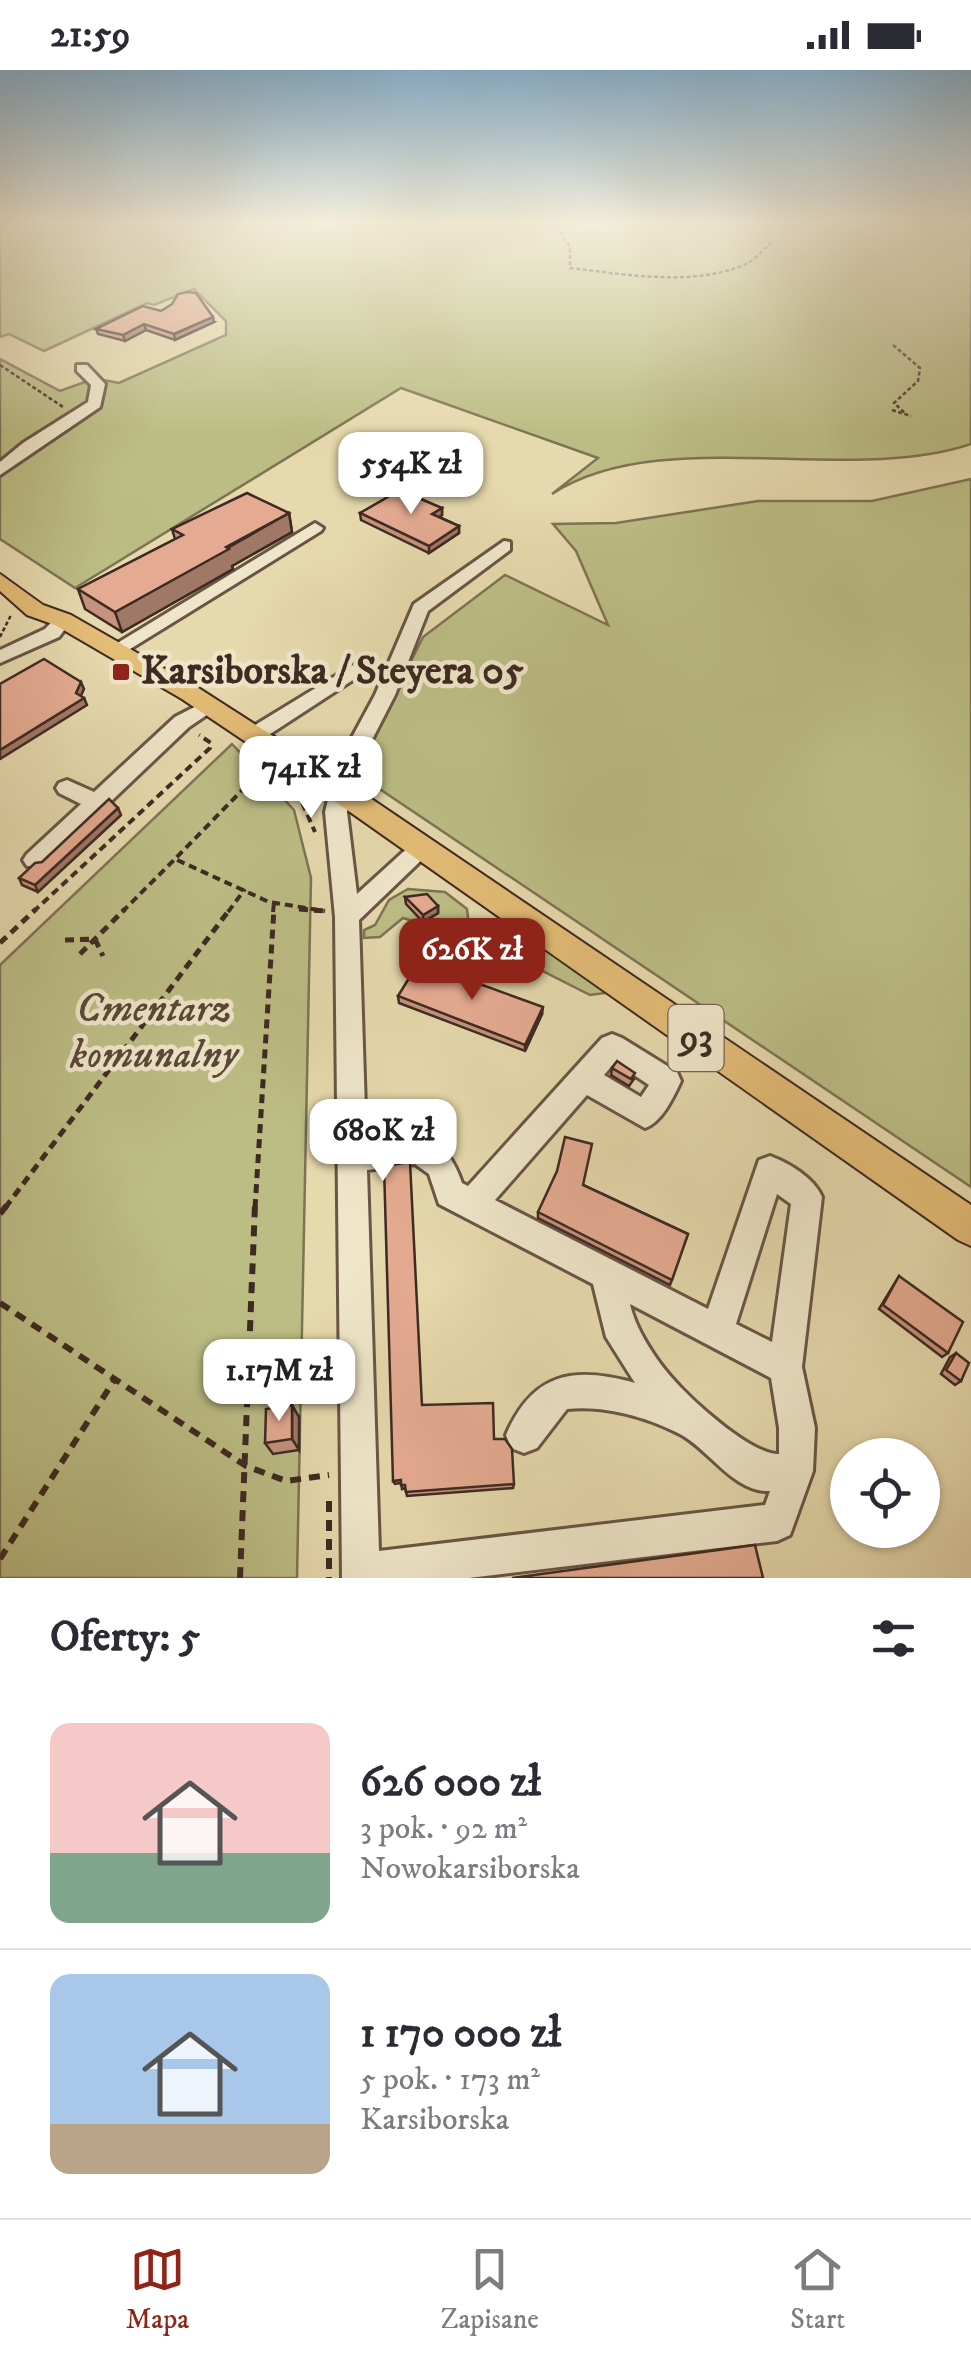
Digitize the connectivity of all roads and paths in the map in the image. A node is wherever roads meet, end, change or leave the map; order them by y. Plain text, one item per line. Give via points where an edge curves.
1 (893, 344) dead end
2 (0, 365) edge
3 (82, 368) dead end
4 (892, 410) dead end
5 (72, 418) junction
6 (0, 470) edge
7 (315, 528) dead end
8 (504, 546) dead end
9 (0, 578) edge
10 (13, 613) dead end
11 (0, 615) edge
12 (8, 619) junction
13 (63, 620) junction
14 (0, 638) edge
15 (0, 648) edge
16 (115, 650) junction
17 (0, 657) edge
18 (355, 670) dead end
19 (210, 706) junction
20 (182, 722) junction
21 (254, 736) junction
22 (255, 777) dead end
23 (292, 784) dead end
24 (67, 788) dead end
25 (342, 794) junction
26 (97, 802) junction
27 (316, 834) dead end
28 (421, 849) junction
29 (35, 860) edge
30 (175, 860) junction
31 (344, 868) junction
32 (389, 878) junction
33 (245, 890) junction
34 (274, 903) junction
35 (336, 914) junction
36 (95, 939) junction
37 (65, 940) dead end
38 (0, 943) edge
39 (80, 954) dead end
40 (103, 956) dead end
41 (583, 1078) junction
42 (352, 1157) junction
43 (471, 1205) junction
44 (0, 1214) edge
45 (971, 1227) edge
46 (606, 1276) junction
47 (0, 1303) edge
48 (717, 1332) junction
49 (785, 1366) junction
50 (115, 1379) junction
51 (698, 1425) junction
52 (524, 1435) dead end
53 (246, 1466) junction
54 (795, 1471) junction
55 (328, 1475) dead end
56 (0, 1559) edge
57 (361, 1575) edge
58 (240, 1578) edge

1 - 4 path via 920,368 918,381 894,404 909,415
2 - 5 path via 19,372
3 - 5 street via 98,384 95,404
5 - 6 street
7 - 16 street
8 - 25 street via 420,608 386,695 346,768
9 - 13 main road, 93 via 35,610
10 - 12 path
11 - 12 path
12 - 14 path
13 - 15 street
13 - 16 main road, 93
13 - 17 street via 52,633
16 - 19 main road, 93
18 - 21 street
19 - 20 street
19 - 21 main road, 93
20 - 26 street
20 - 38 path via 210,748
21 - 25 main road, 93
22 - 30 path
23 - 27 path
24 - 26 street
25 - 28 main road, 93
25 - 31 street via 336,812
26 - 29 street
28 - 32 street
28 - 45 main road, 93
30 - 33 path
30 - 36 path
31 - 32 street
31 - 35 street
32 - 35 street
33 - 34 path
33 - 44 path
34 - 35 path
34 - 53 path
35 - 42 street
36 - 37 path
36 - 39 path
36 - 40 path
41 - 41 street via 645,1116 667,1081 614,1034
41 - 43 street
42 - 43 street via 419,1150 441,1165 450,1193
42 - 57 street
43 - 46 street
46 - 48 street
46 - 51 street via 618,1325 635,1356 659,1390
47 - 50 path
48 - 49 street
48 - 49 street via 770,1170 807,1197
49 - 54 street via 800,1426
50 - 53 path
50 - 56 path
51 - 52 street via 584,1388 558,1393
51 - 54 street via 761,1473
53 - 55 path via 286,1481
53 - 58 path
54 - 57 street via 777,1522

